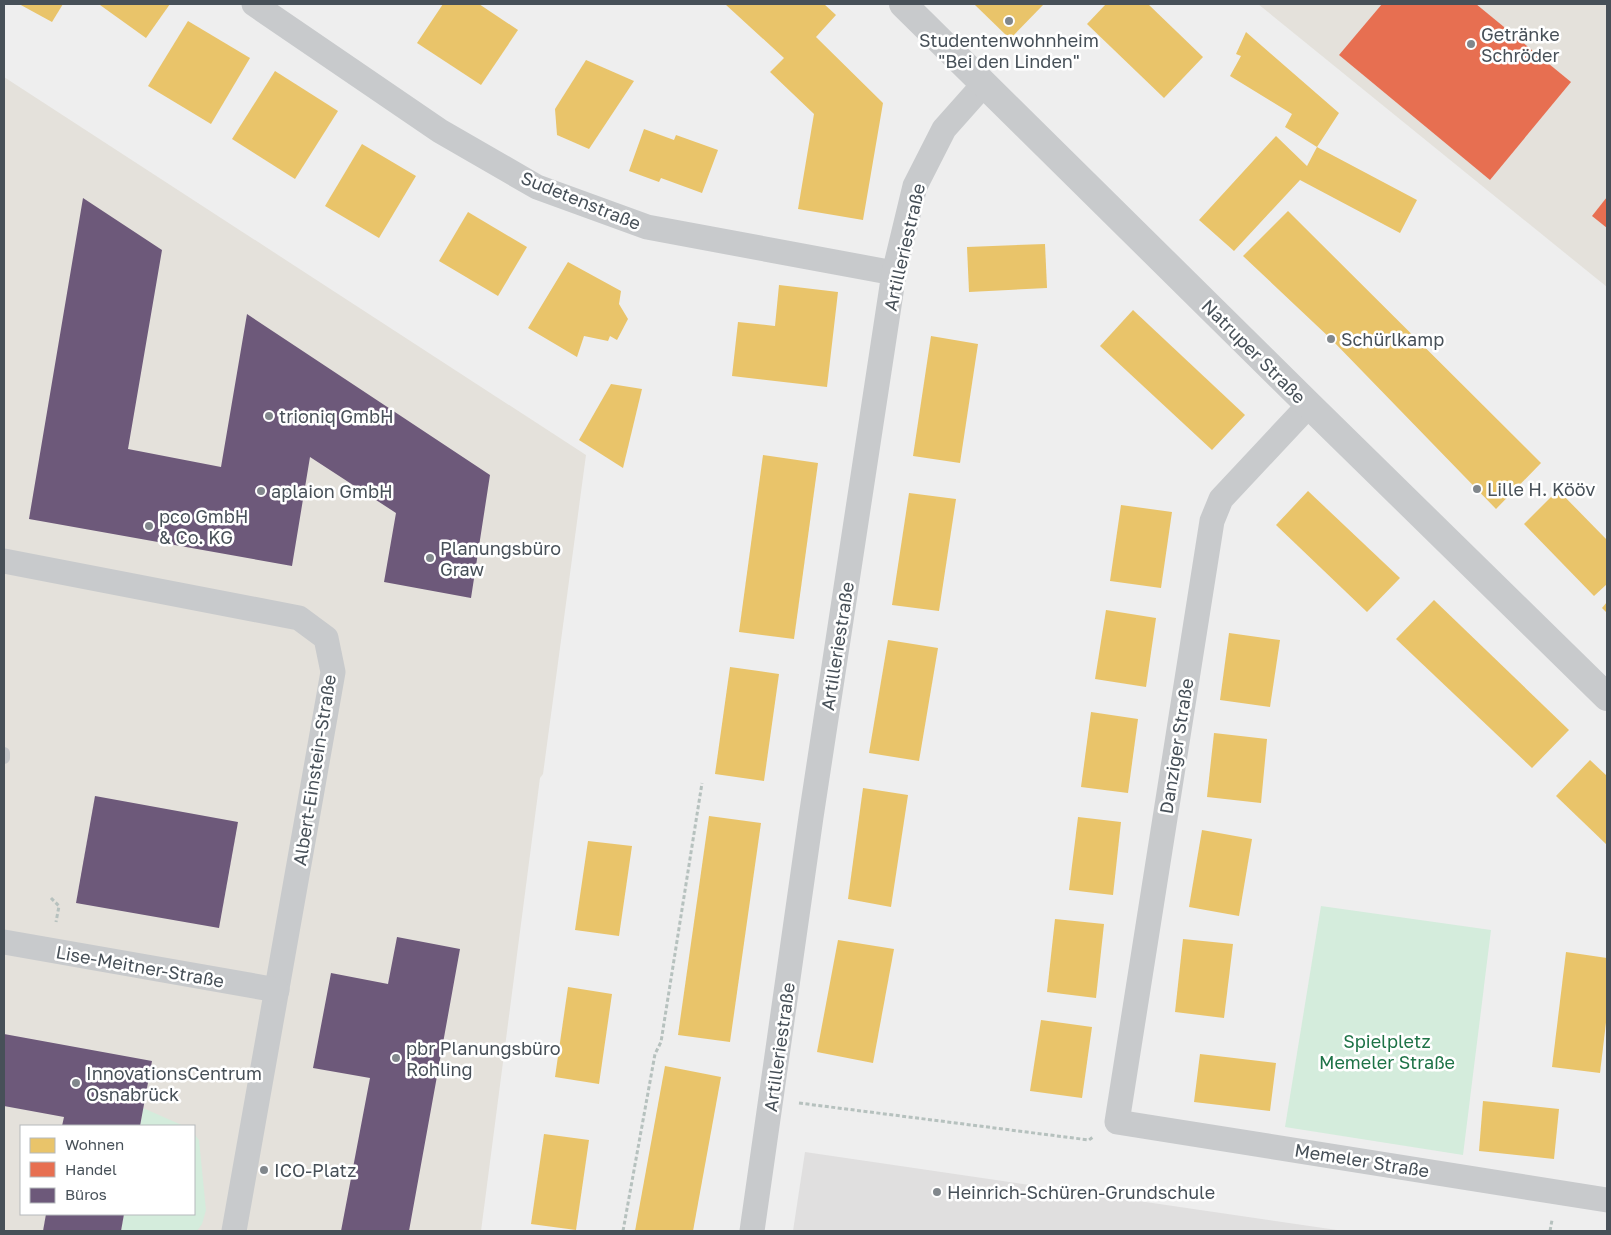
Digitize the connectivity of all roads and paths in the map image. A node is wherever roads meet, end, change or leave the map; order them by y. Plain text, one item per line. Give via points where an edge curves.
1 (254, 4) edge
2 (903, 4) edge
3 (984, 84) junction
4 (894, 273) junction
5 (1309, 405) junction
6 (4, 561) edge
7 (1607, 697) edge
8 (4, 753) edge
9 (4, 758) edge
10 (702, 783) dead end
11 (51, 898) dead end
12 (56, 922) dead end
13 (4, 942) edge
14 (276, 990) junction
15 (772, 1099) junction
16 (1117, 1122) junction
17 (1607, 1200) edge
18 (234, 1231) edge
19 (623, 1231) edge
20 (752, 1231) edge

1 - 4 street, Sudetenstraße via 440,131 537,187 647,227
2 - 3 street, Natruper Straße
3 - 4 street, Artilleriestraße via 944,129 915,186
3 - 5 street, Natruper Straße
4 - 15 street, Artilleriestraße via 811,817
5 - 7 street, Natruper Straße
5 - 16 street, Danziger Straße via 1222,499 1212,521
6 - 14 street, Albert-Einstein-Straße via 299,618 326,638 333,672
8 - 9 lane
10 - 19 path via 661,1042 655,1054
11 - 12 path via 59,906
13 - 14 street, Lise-Meitner-Straße
14 - 18 street, Albert-Einstein-Straße
15 - 16 path via 1089,1140
15 - 20 street, Artilleriestraße
16 - 17 street, Memeler Straße

